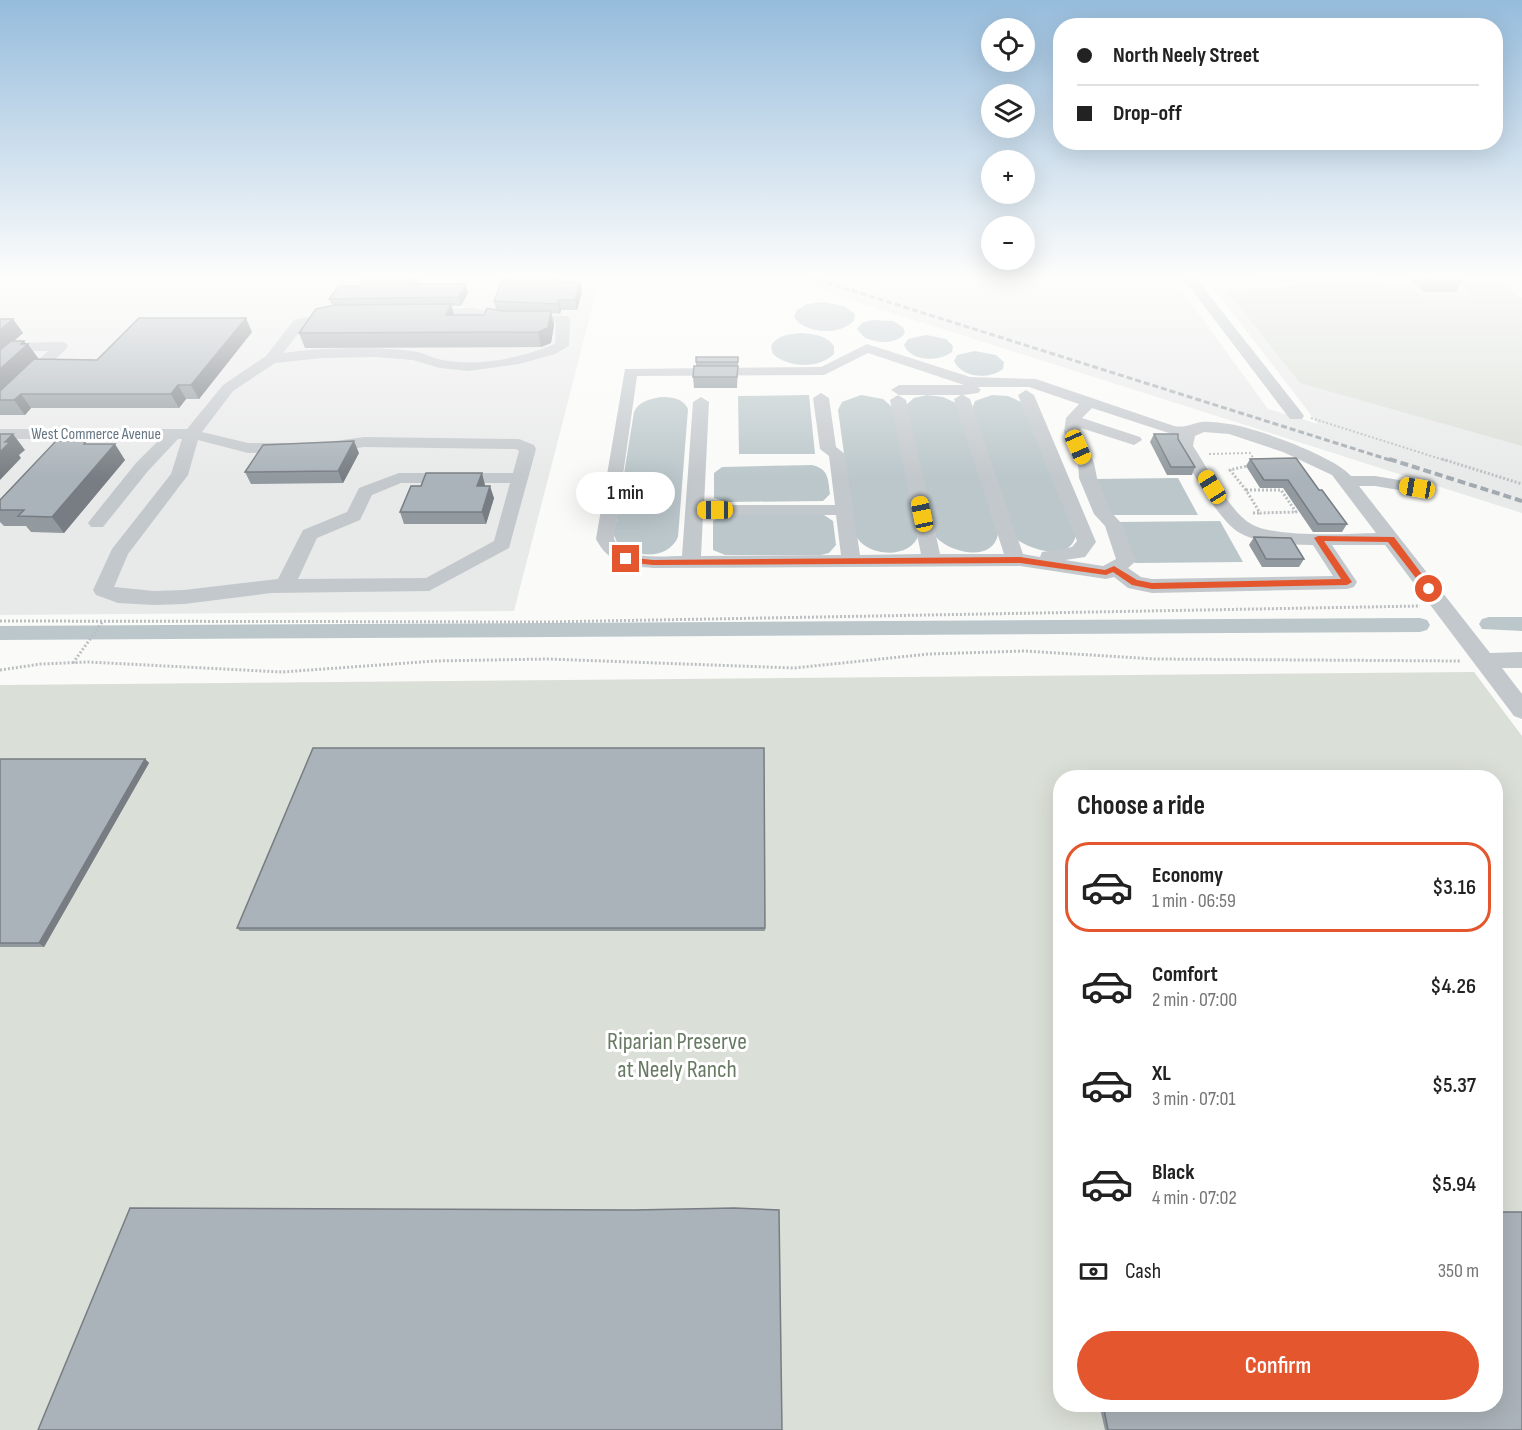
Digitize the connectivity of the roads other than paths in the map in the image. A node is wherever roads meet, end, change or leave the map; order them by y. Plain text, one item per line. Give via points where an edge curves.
1 (283, 344) edge
2 (562, 344) edge
3 (1240, 344) edge
4 (271, 359) junction
5 (0, 362) edge
6 (440, 365) junction
7 (255, 369) junction
8 (326, 369) dead end
9 (396, 369) dead end
10 (1026, 395) junction
11 (821, 398) dead end
12 (962, 399) dead end
13 (701, 402) dead end
14 (0, 404) edge
15 (1080, 412) junction
16 (1295, 415) road end
17 (1187, 433) junction
18 (0, 434) edge
19 (67, 434) junction
20 (183, 434) junction
21 (1134, 440) dead end
22 (51, 451) edge
23 (1342, 476) junction
24 (520, 478) junction
25 (1417, 488) dead end
26 (694, 510) junction
27 (845, 510) junction
28 (97, 523) dead end
29 (1318, 538) junction
30 (1391, 539) junction
31 (932, 560) junction
32 (1017, 560) junction
33 (851, 561) junction
34 (690, 562) junction
35 (1114, 568) junction
36 (285, 585) junction
37 (1522, 660) edge
38 (1484, 661) junction
39 (1522, 710) edge

1 - 4 street
2 - 6 street via 544,354 484,365
3 - 16 street
4 - 6 street via 301,355 412,355
4 - 7 street
5 - 14 street via 18,346 62,346
6 - 9 street
7 - 8 street
7 - 20 street via 228,388
10 - 15 street
10 - 31 street via 1008,389 898,395
10 - 32 street via 1087,542 1078,553
11 - 27 street via 828,449 837,454
12 - 32 street
13 - 26 street
15 - 17 street
15 - 21 street
15 - 34 street via 1031,382 969,382 867,348 824,371 630,372 605,539 609,550 626,559
15 - 35 street via 1072,432 1103,514 1113,525 1126,561
17 - 23 street via 1202,427 1232,429 1289,448
17 - 29 street via 1185,446 1245,528 1290,538
18 - 19 street, West Commerce Avenue
19 - 20 street, West Commerce Avenue
19 - 22 street
20 - 24 street, West Commerce Avenue via 248,448 314,448 364,442 519,444 528,449
20 - 28 street via 142,467
20 - 36 street via 179,475 119,553 104,590 118,596 174,597
23 - 25 street
23 - 30 street
24 - 36 street via 399,478 365,492 354,516 310,534
24 - 36 street via 502,544 429,584
26 - 27 street
26 - 34 street
27 - 33 street
29 - 30 street
29 - 35 street via 1347,582 1152,586 1135,583
30 - 38 street
31 - 32 street
31 - 33 street
32 - 35 street via 1106,573
33 - 34 street
37 - 38 street
38 - 39 street

